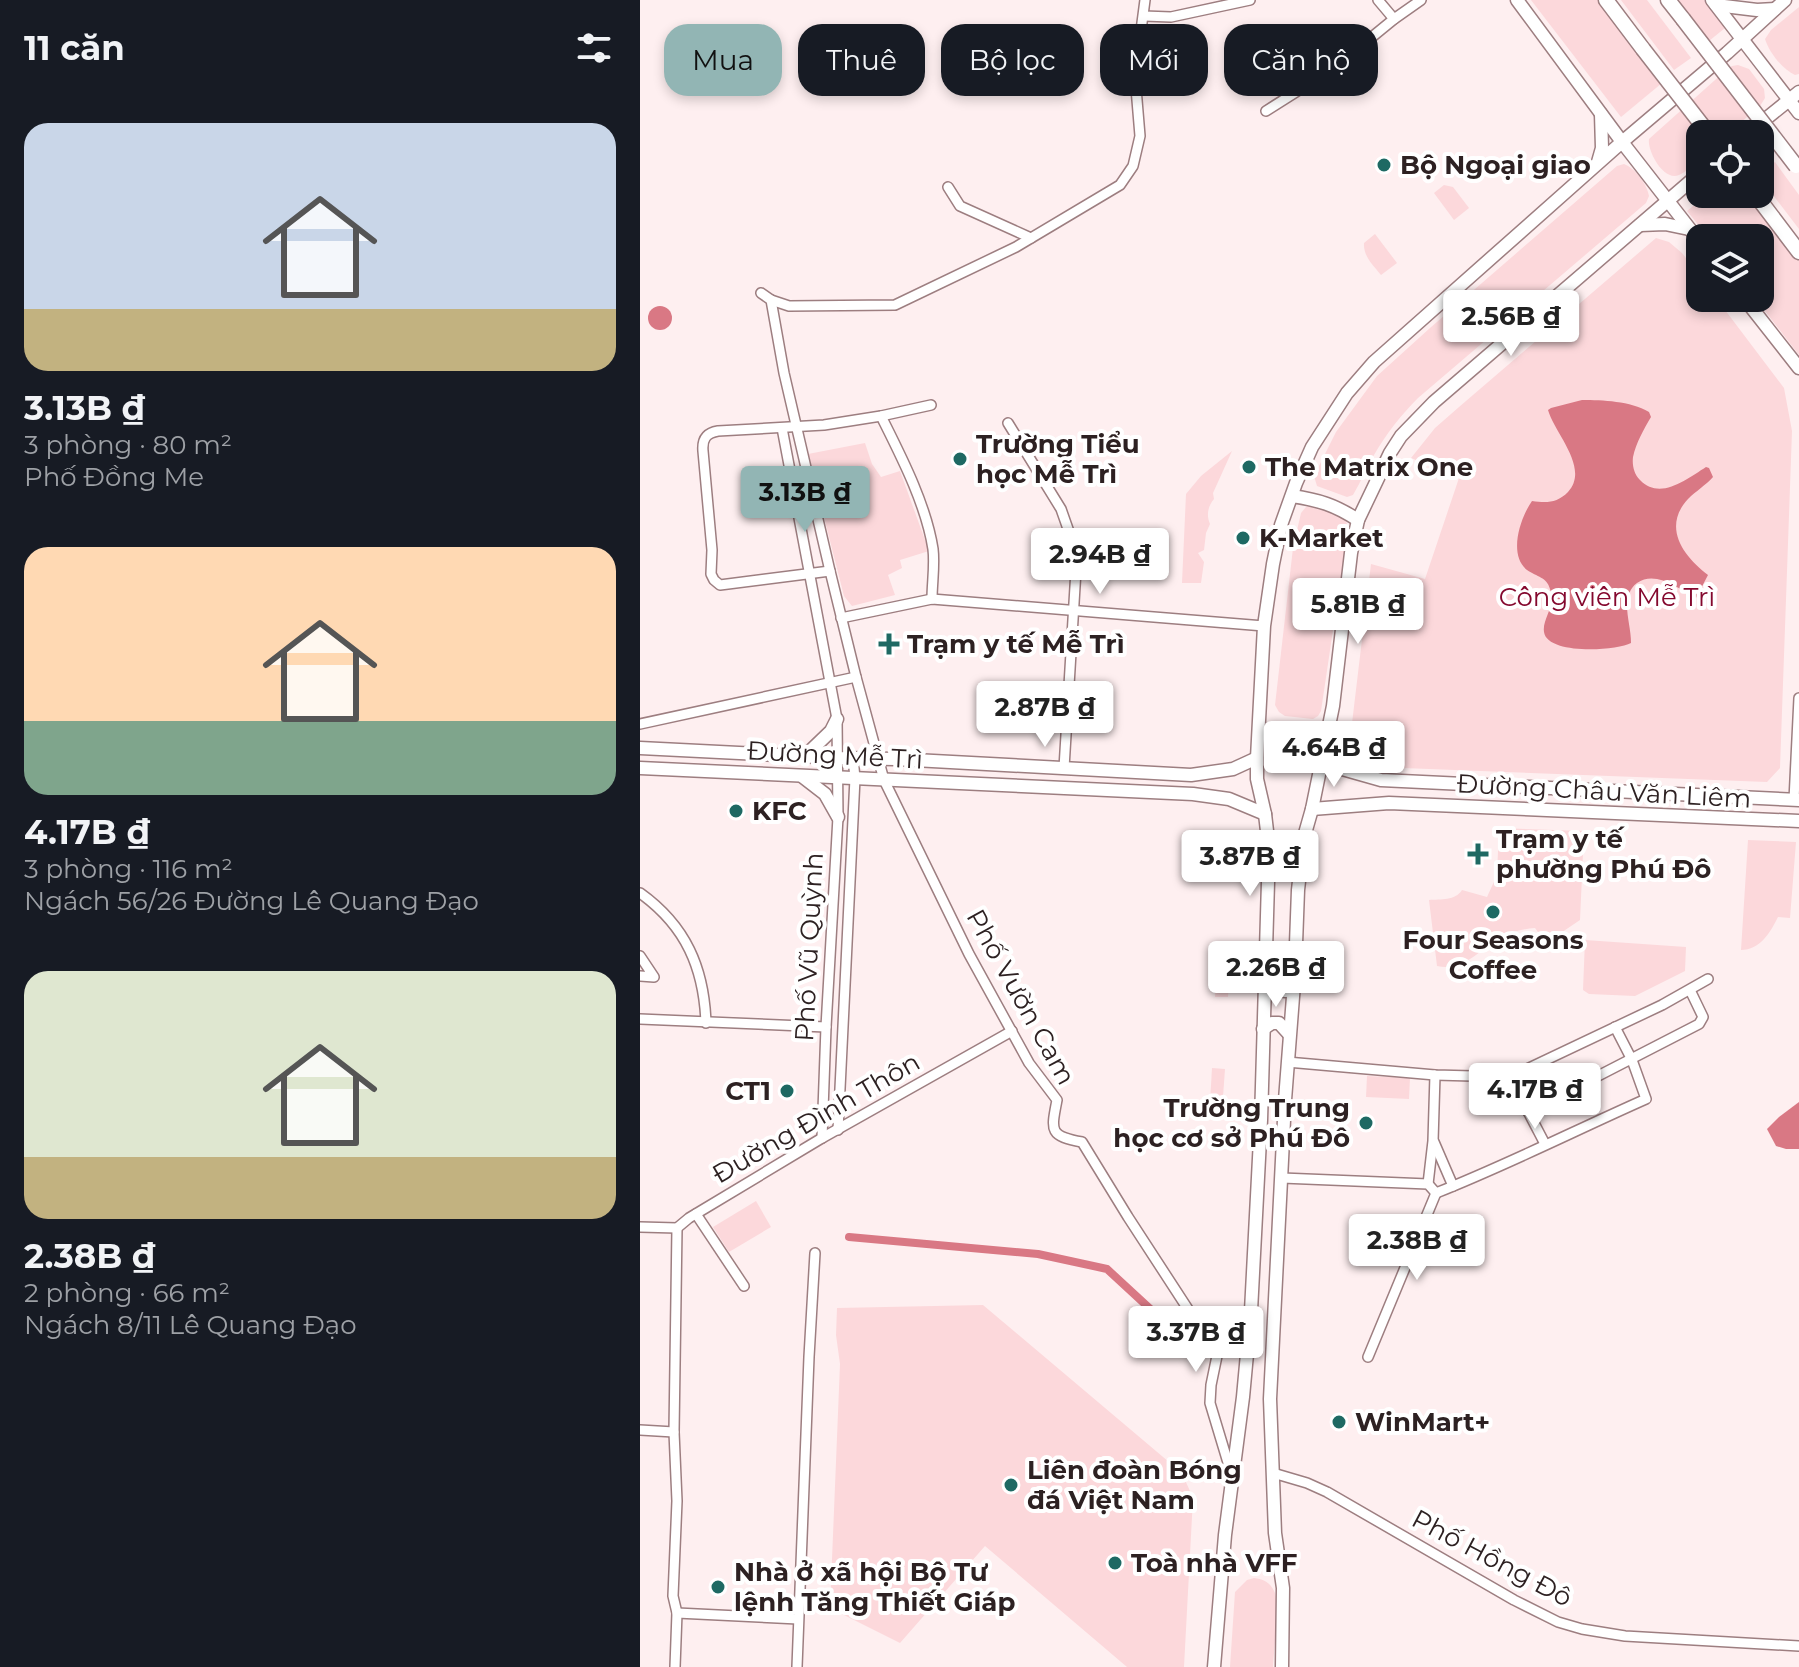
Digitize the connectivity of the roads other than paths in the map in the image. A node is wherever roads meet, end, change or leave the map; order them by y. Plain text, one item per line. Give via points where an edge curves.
1 (1145, 0) edge
2 (1378, 0) edge
3 (1421, 0) edge
4 (1517, 0) edge
5 (1606, 0) edge
6 (1668, 0) edge
7 (1246, 1) edge
8 (1714, 3) edge
9 (1780, 4) edge
10 (1144, 16) junction
11 (1394, 19) junction
12 (1743, 39) junction
13 (1795, 96) edge
14 (1266, 111) dead end
15 (1799, 113) edge
16 (1601, 114) junction
17 (1698, 120) edge
18 (1765, 120) edge
19 (1622, 142) junction
20 (1595, 167) junction
21 (1797, 168) edge
22 (1686, 185) edge
23 (948, 187) dead end
24 (1668, 201) junction
25 (1766, 208) edge
26 (1640, 225) junction
27 (1686, 225) edge
28 (1686, 228) edge
29 (1031, 238) junction
30 (1799, 252) edge
31 (761, 293) dead end
32 (771, 300) junction
33 (1755, 312) edge
34 (1798, 366) edge
35 (1799, 380) edge
36 (931, 405) dead end
37 (881, 416) junction
38 (1008, 423) dead end
39 (797, 427) junction
40 (782, 428) junction
41 (1292, 496) junction
42 (1358, 520) junction
43 (830, 571) junction
44 (810, 573) junction
45 (932, 599) junction
46 (1072, 611) junction
47 (841, 618) junction
48 (1264, 626) junction
49 (856, 677) junction
50 (831, 682) junction
51 (1799, 698) edge
52 (837, 719) junction
53 (643, 724) edge
54 (640, 748) edge
55 (805, 756) junction
56 (838, 758) junction
57 (853, 758) junction
58 (877, 758) junction
59 (1257, 758) junction
60 (1321, 763) junction
61 (640, 768) edge
62 (1064, 768) junction
63 (800, 775) junction
64 (1193, 775) junction
65 (838, 777) junction
66 (855, 778) junction
67 (884, 780) junction
68 (1381, 780) junction
69 (1621, 792) junction
70 (1193, 794) junction
71 (1796, 800) edge
72 (1381, 803) junction
73 (1312, 809) junction
74 (1265, 814) junction
75 (1620, 814) junction
76 (838, 817) junction
77 (1799, 821) edge
78 (640, 893) edge
79 (640, 956) edge
80 (640, 976) edge
81 (1266, 979) junction
82 (1708, 979) dead end
83 (1294, 982) junction
84 (1690, 990) junction
85 (640, 1019) edge
86 (706, 1023) junction
87 (826, 1027) junction
88 (1615, 1027) junction
89 (1263, 1029) junction
90 (1012, 1031) junction
91 (1289, 1034) junction
92 (1632, 1060) junction
93 (1287, 1062) junction
94 (1435, 1075) junction
95 (1510, 1077) junction
96 (1528, 1112) junction
97 (838, 1130) junction
98 (822, 1138) junction
99 (1433, 1141) junction
100 (1545, 1144) junction
101 (1282, 1178) junction
102 (1428, 1184) junction
103 (1453, 1186) junction
104 (1436, 1193) junction
105 (696, 1214) junction
106 (640, 1227) edge
107 (677, 1228) junction
108 (815, 1253) dead end
109 (744, 1286) dead end
110 (1248, 1344) junction
111 (1218, 1351) junction
112 (1368, 1357) dead end
113 (640, 1430) edge
114 (674, 1432) junction
115 (1273, 1473) junction
116 (1232, 1478) junction
117 (677, 1613) junction
118 (798, 1619) junction
119 (1799, 1646) edge
120 (675, 1667) edge
121 (797, 1667) edge
122 (1214, 1667) edge
123 (1282, 1667) edge

1 - 10 street
2 - 11 street
3 - 11 street
4 - 16 main road
5 - 17 highway, bridge
6 - 21 highway, bridge
7 - 10 street via 1171,17
8 - 9 main road via 1757,10
8 - 12 main road
9 - 12 main road
10 - 29 street via 1135,76 1140,136 1133,166 1120,185
11 - 14 street via 1334,68
12 - 13 main road
12 - 19 main road
13 - 15 main road
13 - 18 main road
16 - 19 main road
16 - 20 main road via 1602,148
19 - 20 main road
19 - 24 main road
20 - 41 main road via 1374,362 1332,415
22 - 24 main road
23 - 29 street via 960,206
24 - 26 main road
24 - 27 main road
25 - 30 highway
26 - 28 main road
26 - 42 main road via 1413,423 1390,453
29 - 32 street via 895,305 789,306
31 - 32 street
32 - 39 street, Phố Vườn Cam
33 - 34 main road
34 - 35 street
36 - 37 street
37 - 39 street
37 - 45 street via 920,502 933,550
38 - 46 street via 1061,509 1074,546
39 - 40 street
39 - 43 street, Phố Vườn Cam
40 - 44 street, Phố Vũ Quỳnh
40 - 44 street via 713,431 705,438 711,574 720,585
41 - 42 main road via 1320,500
41 - 48 main road via 1281,525
42 - 60 main road
43 - 44 street
43 - 47 street, Phố Vườn Cam
44 - 50 street, Phố Vũ Quỳnh
45 - 46 street
45 - 47 street
46 - 48 street
46 - 62 street
47 - 49 street, Phố Vườn Cam
48 - 59 main road
49 - 50 street
49 - 58 street, Phố Vườn Cam
50 - 52 street, Phố Vũ Quỳnh
50 - 53 street
51 - 71 street
52 - 55 main road
52 - 56 street, Phố Vũ Quỳnh
54 - 55 main road, Đường Mễ Trì
55 - 56 main road, Đường Mễ Trì
56 - 57 main road, Đường Mễ Trì
56 - 65 street, Phố Vũ Quỳnh
57 - 58 main road, Đường Mễ Trì
57 - 66 street, Phố Vũ Quỳnh
58 - 62 main road, Đường Mễ Trì
58 - 67 street, Phố Vườn Cam
59 - 64 main road, Đường Mễ Trì via 1233,769
59 - 74 main road
60 - 68 main road, Đường Châu Văn Liêm
60 - 73 main road
61 - 63 main road, Đường Mễ Trì
62 - 64 main road, Đường Mễ Trì
63 - 65 main road, Đường Mễ Trì
63 - 76 main road via 825,794
64 - 70 main road
65 - 66 main road, Đường Mễ Trì
65 - 76 street, Phố Vũ Quỳnh
66 - 67 main road, Đường Mễ Trì
66 - 97 street, Phố Vũ Quỳnh
67 - 70 main road, Đường Mễ Trì
67 - 90 street, Phố Vườn Cam
68 - 69 main road, Đường Châu Văn Liêm
68 - 72 main road
69 - 71 main road, Đường Châu Văn Liêm
69 - 75 main road
70 - 74 main road, Đường Mễ Trì via 1229,799
72 - 73 main road, Đường Châu Văn Liêm
72 - 75 main road, Đường Châu Văn Liêm
73 - 83 main road via 1298,890
74 - 81 main road
75 - 77 main road, Đường Châu Văn Liêm
76 - 87 street, Phố Vũ Quỳnh
78 - 86 street via 690,950 703,990
79 - 80 street via 654,977
81 - 83 main road via 1279,992
81 - 89 main road
82 - 84 street
83 - 91 main road
84 - 88 street
84 - 92 street via 1703,1017 1699,1024
85 - 86 street
86 - 87 street
87 - 98 street, Phố Vũ Quỳnh
88 - 92 street
88 - 95 street
89 - 91 main road via 1279,1023
89 - 110 main road
90 - 97 street, Đường Đình Thôn
90 - 111 street, Phố Vườn Cam via 1057,1100 1056,1133 1082,1142
91 - 93 main road
92 - 96 street
92 - 100 street via 1646,1099
93 - 94 street
93 - 101 main road
94 - 95 street
94 - 99 street
95 - 96 street
96 - 100 street
97 - 98 street, Đường Đình Thôn
98 - 105 street, Đường Đình Thôn
99 - 102 street
99 - 103 street
100 - 103 street
101 - 102 street
101 - 115 main road via 1270,1399
102 - 104 street
103 - 104 street
104 - 112 street
105 - 107 street, Đường Đình Thôn
105 - 109 street
106 - 107 street
107 - 114 street
108 - 118 street
110 - 111 street
110 - 116 main road
111 - 116 street via 1210,1403
113 - 114 street
114 - 117 street
115 - 119 street, Phố Hồng Đô via 1327,1492 1558,1622 1625,1636
115 - 123 main road via 1283,1588
116 - 122 main road
117 - 118 street
117 - 120 street
118 - 121 street

